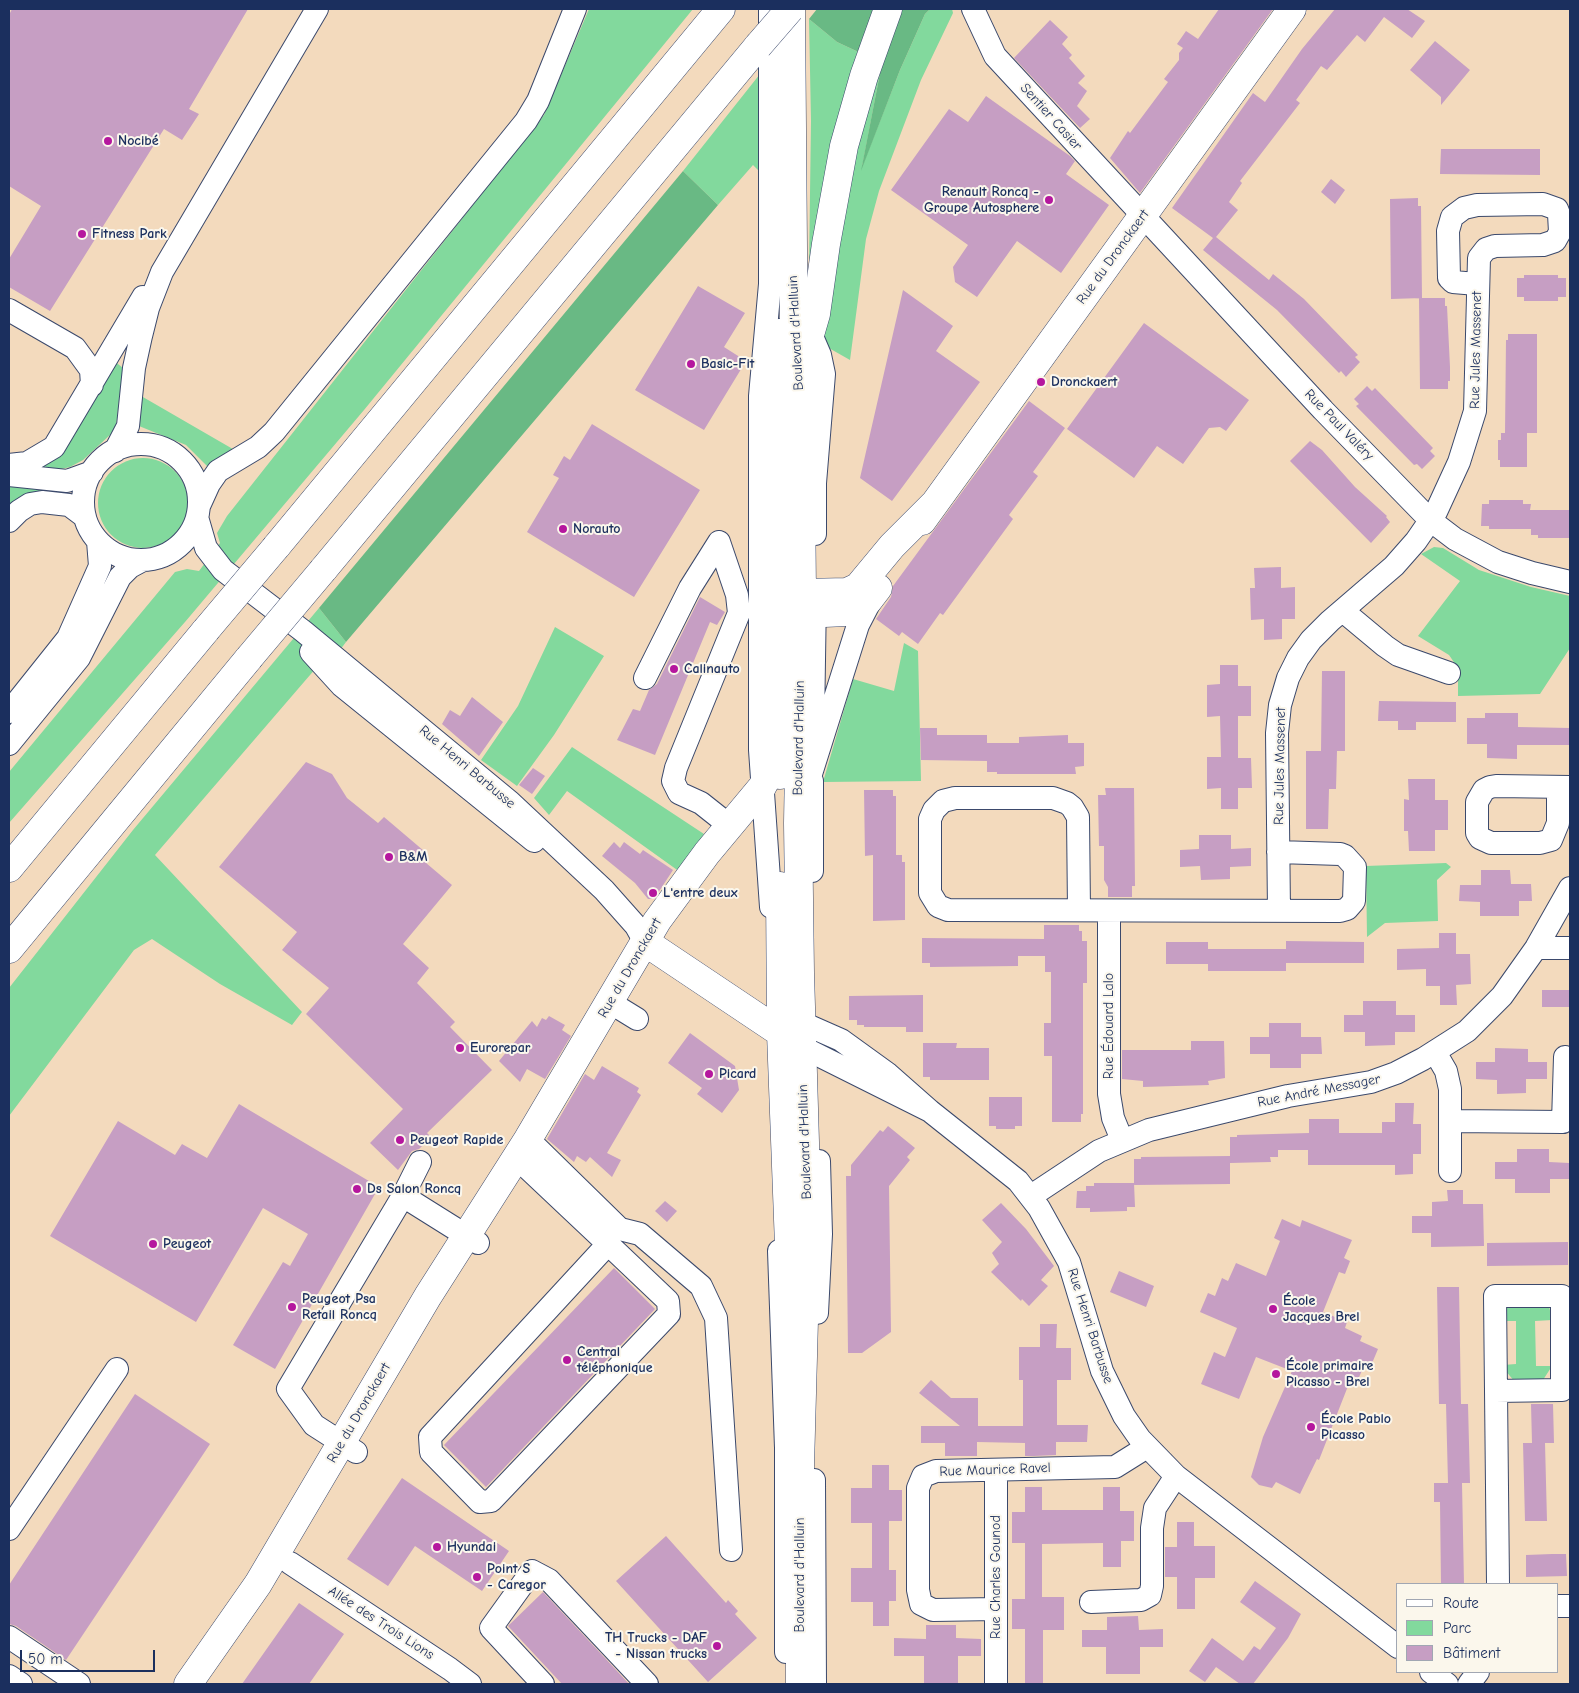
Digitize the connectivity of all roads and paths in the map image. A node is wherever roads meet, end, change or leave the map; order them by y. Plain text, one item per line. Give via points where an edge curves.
1 (317, 9) edge
2 (576, 9) edge
3 (721, 9) edge
4 (770, 9) edge
5 (778, 9) edge
6 (790, 9) edge
7 (800, 9) edge
8 (888, 9) edge
9 (973, 9) edge
10 (1292, 9) edge
11 (1142, 216) junction
12 (162, 272) junction
13 (1477, 284) junction
14 (9, 310) edge
15 (810, 333) junction
16 (92, 385) junction
17 (800, 393) junction
18 (115, 451) junction
19 (9, 465) edge
20 (92, 472) junction
21 (9, 475) edge
22 (933, 505) junction
23 (198, 512) junction
24 (85, 517) junction
25 (1430, 520) junction
26 (9, 521) edge
27 (98, 541) junction
28 (168, 554) junction
29 (143, 560) junction
30 (223, 570) junction
31 (1570, 582) edge
32 (873, 596) junction
33 (803, 604) junction
34 (1342, 610) junction
35 (1449, 673) dead end
36 (645, 678) dead end
37 (9, 712) edge
38 (9, 744) edge
39 (812, 768) junction
40 (762, 787) junction
41 (69, 795) junction
42 (798, 823) junction
43 (730, 826) junction
44 (9, 849) edge
45 (1278, 852) junction
46 (9, 868) edge
47 (1570, 888) edge
48 (1079, 910) junction
49 (1109, 910) junction
50 (1279, 910) junction
51 (645, 942) junction
52 (1536, 948) junction
53 (1570, 948) edge
54 (9, 949) edge
55 (610, 1003) junction
56 (637, 1019) dead end
57 (798, 1035) junction
58 (1435, 1052) junction
59 (1565, 1057) dead end
60 (1450, 1121) junction
61 (1122, 1140) junction
62 (524, 1150) junction
63 (420, 1162) dead end
64 (1450, 1171) dead end
65 (403, 1196) junction
66 (1031, 1196) junction
67 (472, 1239) junction
68 (608, 1244) junction
69 (116, 1369) dead end
70 (1496, 1391) junction
71 (1147, 1447) junction
72 (349, 1448) junction
73 (996, 1470) junction
74 (1176, 1476) junction
75 (9, 1529) edge
76 (731, 1550) dead end
77 (290, 1563) junction
78 (1498, 1583) edge
79 (1091, 1602) dead end
80 (996, 1609) junction
81 (9, 1637) edge
82 (1396, 1645) edge
83 (1431, 1673) edge
84 (1477, 1673) edge
85 (9, 1676) edge
86 (21, 1684) edge
87 (79, 1684) edge
88 (188, 1684) edge
89 (208, 1684) edge
90 (470, 1684) edge
91 (543, 1684) edge
92 (647, 1684) edge
93 (786, 1684) edge
94 (800, 1684) edge
95 (815, 1684) edge
96 (996, 1684) edge
97 (1447, 1684) edge
98 (1469, 1684) edge

1 - 12 street
2 - 23 street via 538,101 526,121 274,432 258,447 218,471
3 - 41 main road, bridge
4 - 40 street via 770,284 760,396
5 - 33 main road, Boulevard d'Halluin
6 - 17 main road, Boulevard d'Halluin via 794,317
6 - 54 main road, bridge
7 - 15 street via 803,304
8 - 15 main road via 861,84 844,146 820,292
9 - 11 street, Sentier Casier via 995,56
10 - 11 main road, Rue du Dronckaert
11 - 22 main road, Rue du Dronckaert
11 - 25 street, Rue Paul Valéry
12 - 16 street via 137,307
12 - 18 street via 141,336 128,426
13 - 13 street, Rue Jules Massenet via 1453,282 1449,278 1448,231 1452,217 1464,208 1477,205 1548,205 1557,209 1560,227 1555,241 1543,245 1486,249 1478,263
13 - 25 street, Rue Jules Massenet via 1473,422 1459,462
14 - 16 street via 75,348 91,370
15 - 17 main road
15 - 33 street via 824,374
16 - 19 street via 54,447 27,463
17 - 33 main road, Boulevard d'Halluin
18 - 20 street
18 - 23 street via 144,444 173,454 193,477 198,491
20 - 21 street via 67,481
20 - 24 street via 83,496
22 - 32 main road, Rue du Dronckaert
22 - 33 main road, Rue du Dronckaert via 892,546 858,587
23 - 28 street via 184,542
23 - 30 street, Rue Henri Barbusse via 206,548
24 - 26 street via 69,505 42,502 30,504
24 - 27 street
25 - 31 street, Rue Paul Valéry via 1468,547 1498,562
25 - 34 street, Rue Jules Massenet via 1394,566
27 - 29 street via 118,556
27 - 37 street via 100,566 68,638
28 - 29 street
28 - 30 street, Rue Henri Barbusse via 200,559
29 - 38 street via 120,577 79,658
30 - 51 street, Rue Henri Barbusse via 272,609 342,686 558,861 620,926
32 - 33 main road, Rue du Dronckaert via 860,607 847,612
32 - 39 street via 858,625
33 - 39 street
33 - 40 main road, Rue du Dronckaert via 772,646 770,766
33 - 42 main road, Boulevard d'Halluin
33 - 57 main road, Boulevard d'Halluin
34 - 35 street via 1391,650
34 - 45 street, Rue Jules Massenet via 1304,648 1283,692 1278,733
36 - 43 street via 690,588 719,542 737,594 739,613 673,782 679,793 701,803
39 - 42 street
39 - 57 street
40 - 43 main road, Rue du Dronckaert
40 - 57 street via 770,871
41 - 44 main road
41 - 46 main road
42 - 57 main road, Boulevard d'Halluin
43 - 51 main road, Rue du Dronckaert via 668,906
45 - 50 street, Rue Jules Massenet
45 - 50 street via 1340,854 1353,863 1356,874 1354,901 1347,909
47 - 52 street, Rue André Messager
48 - 48 street via 948,910 938,906 930,888 930,819 934,810 943,801 955,798 1053,798 1072,806 1078,817
48 - 49 street
49 - 50 street
49 - 61 street, Rue Édouard Lalo via 1109,1094 1112,1118
51 - 55 main road, Rue du Dronckaert
51 - 57 main road, Rue Henri Barbusse
52 - 53 street
52 - 58 street, Rue André Messager via 1490,1009
55 - 56 street
55 - 62 main road, Rue du Dronckaert
57 - 66 street, Rue Henri Barbusse via 861,1054 1014,1176
57 - 93 street via 785,1388
57 - 94 main road, Boulevard d'Halluin via 807,1243 800,1466
57 - 95 street via 821,1234 814,1390
58 - 60 street via 1449,1079
58 - 61 street, Rue André Messager via 1371,1082 1212,1113
59 - 60 street via 1563,1122
60 - 64 street
61 - 66 street, Rue André Messager
62 - 67 main road, Rue du Dronckaert
62 - 68 street
62 - 76 street via 620,1229 640,1234 701,1286 716,1318
63 - 65 street
65 - 67 street
65 - 72 street via 288,1389 314,1425
66 - 71 street, Rue Henri Barbusse via 1069,1262 1097,1354 1112,1391 1124,1416
67 - 72 main road, Rue du Dronckaert
68 - 68 street via 668,1301 670,1314 490,1501 480,1502 431,1452 430,1437
69 - 75 street
70 - 70 street via 1562,1390 1562,1296 1495,1296
70 - 78 street
71 - 73 street, Rue Maurice Ravel via 1115,1467
71 - 74 street, Rue Henri Barbusse
72 - 77 main road, Rue du Dronckaert
72 - 88 main road, Rue du Dronckaert
73 - 80 street, Rue Charles Gounod
73 - 80 street, Rue Maurice Ravel via 936,1471 923,1476 918,1488 917,1526 921,1604 933,1610
74 - 79 street via 1155,1508 1150,1595 1141,1600
74 - 82 street, Rue Henri Barbusse
77 - 89 main road, Rue du Dronckaert
77 - 90 street, Allée des Trois Lions
80 - 96 street, Rue Charles Gounod
81 - 87 street
83 - 97 street
84 - 98 street
85 - 86 street
91 - 92 street via 491,1628 532,1571 550,1580

